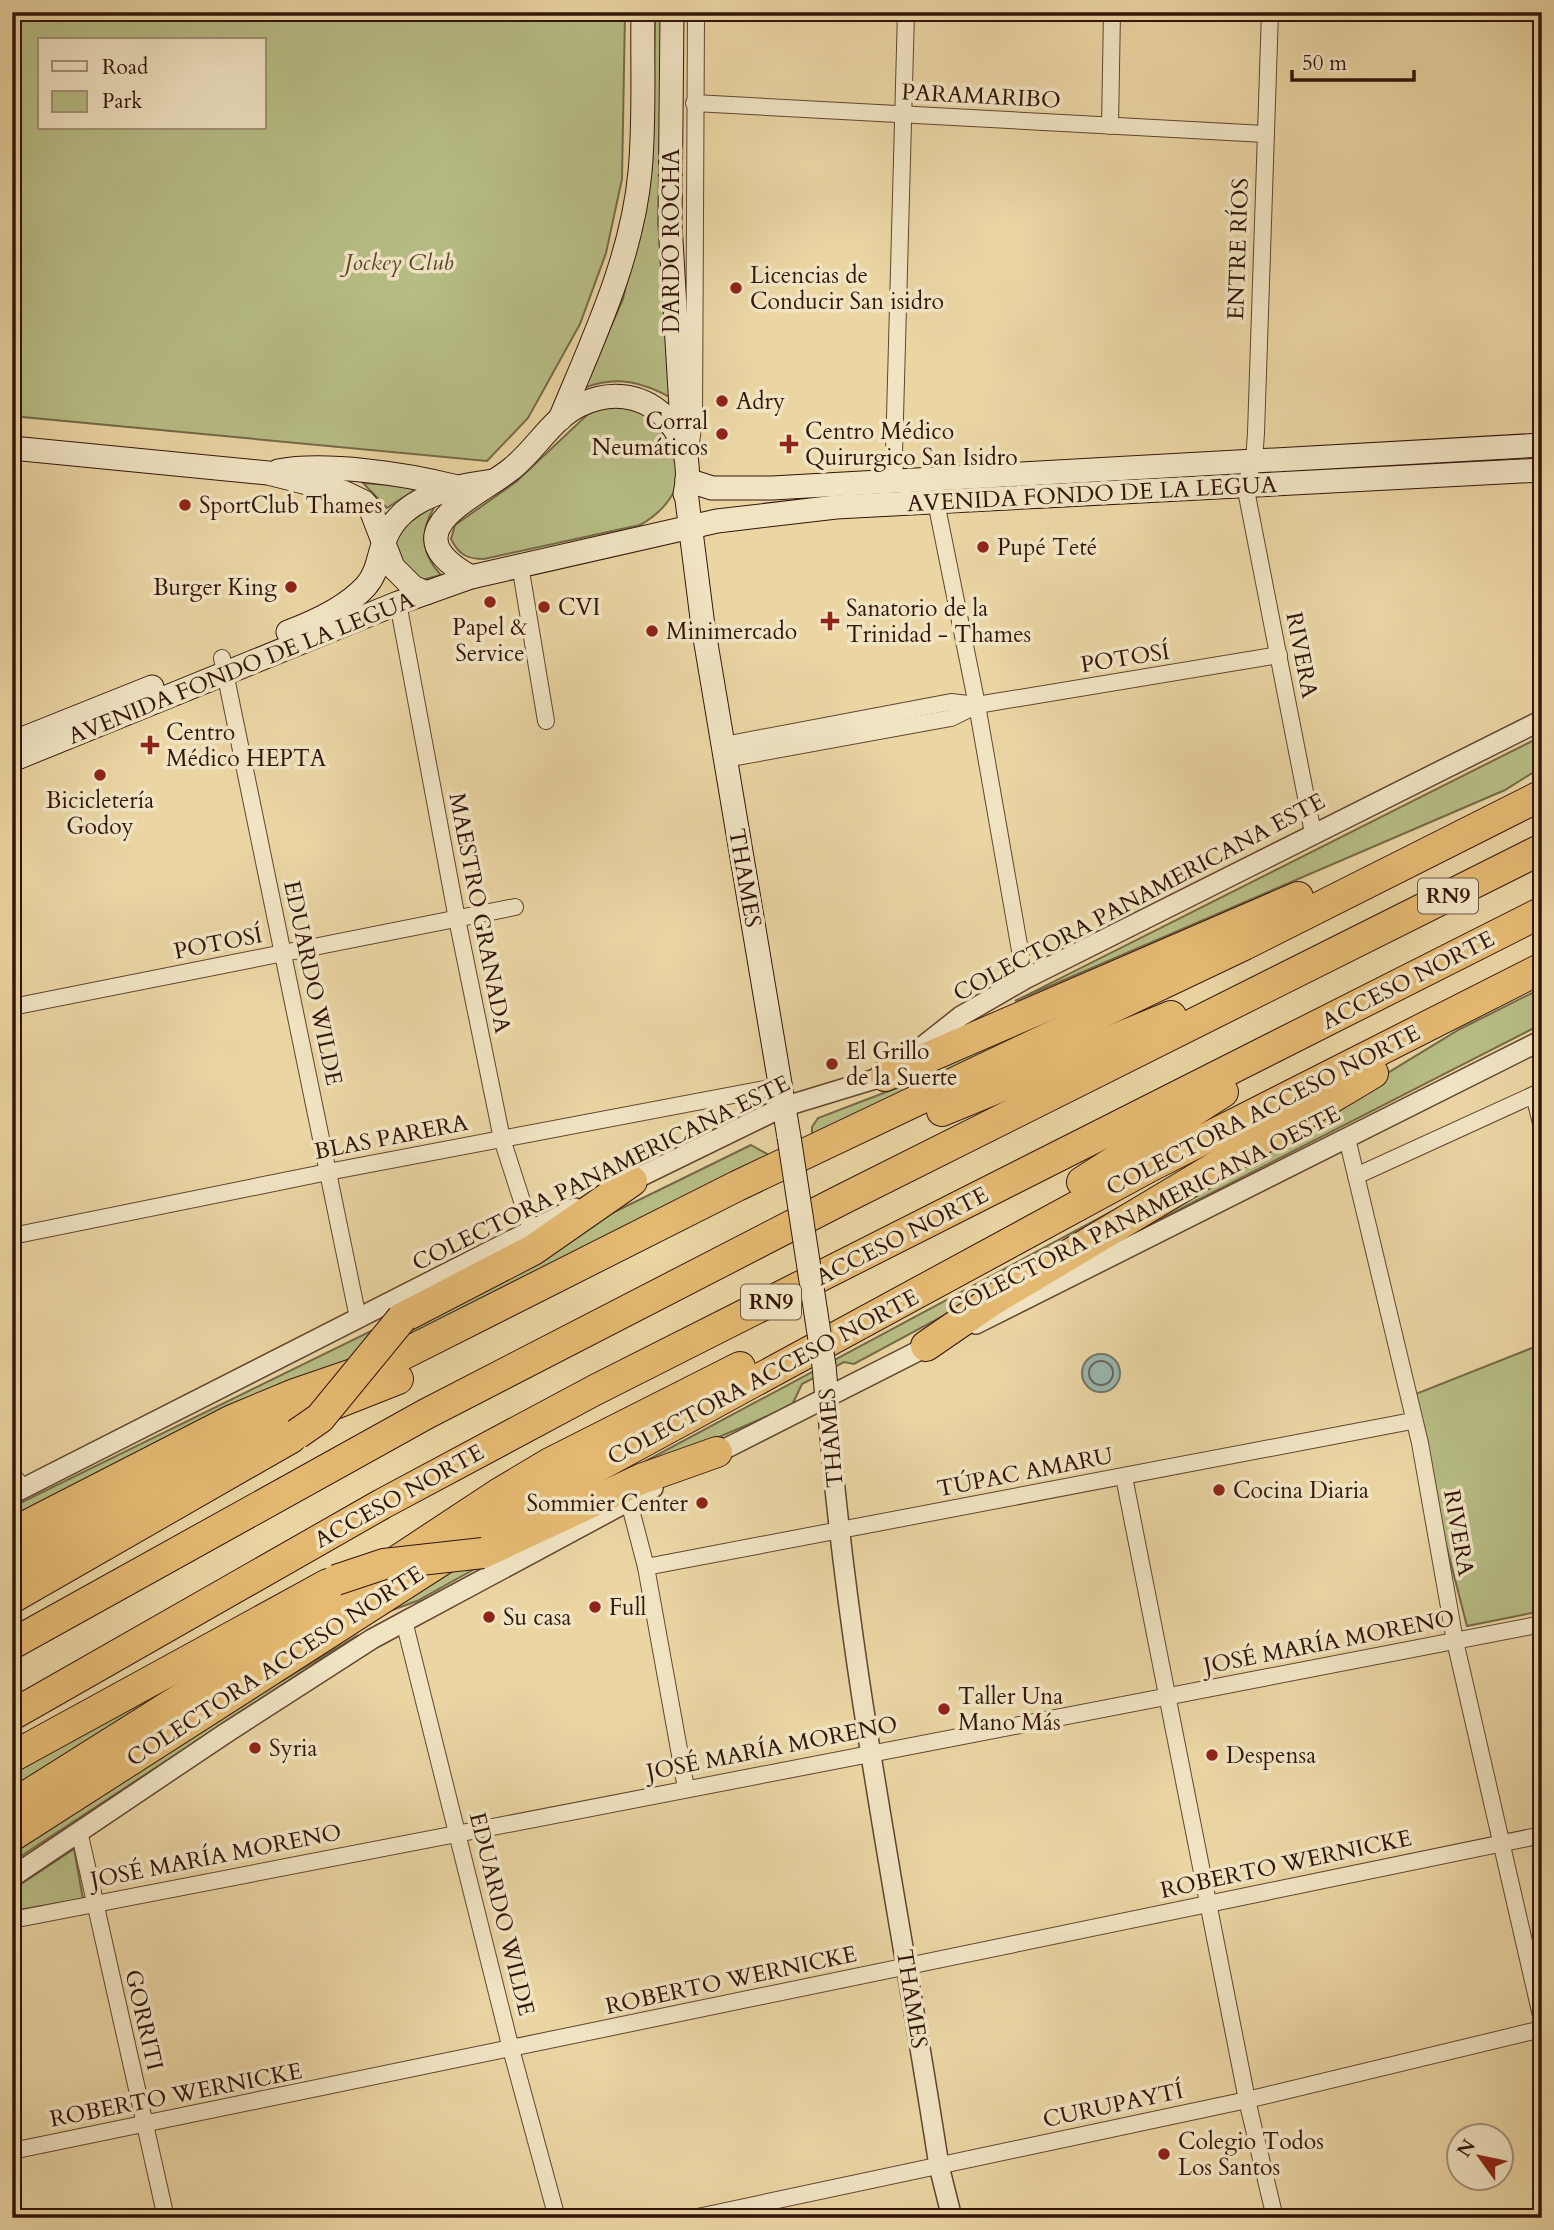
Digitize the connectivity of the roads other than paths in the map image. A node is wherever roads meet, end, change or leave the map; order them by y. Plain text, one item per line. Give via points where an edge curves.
1 (643, 12) edge
2 (672, 12) edge
3 (696, 12) edge
4 (906, 12) edge
5 (1112, 12) edge
6 (1270, 12) edge
7 (694, 103) junction
8 (901, 115) junction
9 (1111, 126) junction
10 (1265, 134) junction
11 (559, 420) junction
12 (684, 441) junction
13 (1542, 445) edge
14 (12, 448) edge
15 (1254, 461) junction
16 (1542, 470) edge
17 (268, 473) junction
18 (895, 480) junction
19 (494, 481) junction
20 (687, 481) junction
21 (1245, 485) junction
22 (453, 486) junction
23 (936, 502) junction
24 (690, 529) junction
25 (384, 540) junction
26 (644, 540) junction
27 (520, 565) junction
28 (471, 577) junction
29 (426, 593) junction
30 (398, 603) junction
31 (1279, 655) junction
32 (224, 666) junction
33 (977, 705) junction
34 (1542, 720) edge
35 (545, 721) dead end
36 (12, 743) edge
37 (725, 752) junction
38 (12, 760) edge
39 (1542, 785) edge
40 (1542, 794) edge
41 (1476, 828) junction
42 (1313, 833) junction
43 (1542, 849) edge
44 (515, 907) dead end
45 (1542, 912) edge
46 (457, 919) junction
47 (1353, 944) junction
48 (284, 953) junction
49 (1538, 970) edge
50 (1026, 979) junction
51 (1356, 1006) junction
52 (12, 1007) edge
53 (1542, 1040) edge
54 (885, 1076) junction
55 (1538, 1093) edge
56 (782, 1096) junction
57 (1542, 1127) edge
58 (1347, 1138) junction
59 (502, 1139) junction
60 (328, 1171) junction
61 (1356, 1176) junction
62 (632, 1181) junction
63 (531, 1229) junction
64 (12, 1236) edge
65 (358, 1318) junction
66 (926, 1346) junction
67 (827, 1399) junction
68 (1412, 1421) junction
69 (717, 1452) junction
70 (1124, 1477) junction
71 (16, 1485) edge
72 (629, 1502) junction
73 (839, 1531) junction
74 (12, 1533) edge
75 (12, 1566) edge
76 (646, 1567) junction
77 (12, 1598) edge
78 (404, 1621) junction
79 (1542, 1624) edge
80 (1455, 1642) junction
81 (12, 1644) edge
82 (1165, 1697) junction
83 (12, 1715) edge
84 (872, 1752) junction
85 (12, 1757) edge
86 (686, 1788) junction
87 (12, 1805) edge
88 (79, 1831) junction
89 (458, 1833) junction
90 (1542, 1835) edge
91 (12, 1836) edge
92 (1501, 1843) junction
93 (12, 1877) edge
94 (93, 1903) junction
95 (1209, 1903) junction
96 (12, 1920) edge
97 (906, 1966) junction
98 (1542, 2020) edge
99 (1542, 2029) edge
100 (511, 2049) junction
101 (1247, 2100) junction
102 (145, 2125) junction
103 (12, 2151) edge
104 (939, 2166) junction
105 (166, 2218) edge
106 (557, 2218) edge
107 (693, 2218) edge
108 (952, 2218) edge
109 (1275, 2218) edge

1 - 11 main road via 640,172 630,230 612,294
2 - 12 main road, THAMES via 670,224
3 - 7 street, DARDO ROCHA
4 - 8 street
5 - 9 street
6 - 10 street, ENTRE RÍOS
7 - 8 street, PARAMARIBO
7 - 20 street, DARDO ROCHA via 694,419
8 - 9 street, PARAMARIBO
8 - 18 street
9 - 10 street, PARAMARIBO
10 - 15 street, ENTRE RÍOS
11 - 12 main road via 580,405 602,398 627,398 651,405 670,420
11 - 19 main road via 513,469
12 - 20 main road, THAMES
13 - 15 main road, AVENIDA FONDO DE LA LEGUA
14 - 17 main road
15 - 18 main road, AVENIDA FONDO DE LA LEGUA
15 - 21 street, ENTRE RÍOS
16 - 21 main road, AVENIDA FONDO DE LA LEGUA
17 - 22 main road via 300,467
17 - 25 main road via 354,496 371,510
18 - 20 main road, AVENIDA FONDO DE LA LEGUA via 727,489
18 - 23 street
19 - 22 main road, AVENIDA FONDO DE LA LEGUA
19 - 28 main road via 452,508 438,529 441,556
20 - 24 main road, THAMES
20 - 26 main road via 665,526
21 - 23 main road, AVENIDA FONDO DE LA LEGUA
21 - 31 street, RIVERA
22 - 25 main road, AVENIDA FONDO DE LA LEGUA via 404,512
23 - 24 main road, AVENIDA FONDO DE LA LEGUA via 756,515
23 - 33 street
24 - 26 main road, AVENIDA FONDO DE LA LEGUA
24 - 37 main road, THAMES
25 - 29 main road via 397,573
25 - 32 main road, AVENIDA FONDO DE LA LEGUA via 373,575 344,606
26 - 27 main road, AVENIDA FONDO DE LA LEGUA
27 - 28 main road, AVENIDA FONDO DE LA LEGUA
27 - 35 street
28 - 29 main road, AVENIDA FONDO DE LA LEGUA
29 - 30 main road, AVENIDA FONDO DE LA LEGUA
30 - 32 main road, AVENIDA FONDO DE LA LEGUA
30 - 46 street, MAESTRO GRANADA
31 - 33 street, POTOSÍ
31 - 42 street, RIVERA
32 - 36 main road, AVENIDA FONDO DE LA LEGUA
32 - 38 main road, AVENIDA FONDO DE LA LEGUA
32 - 48 street, EDUARDO WILDE
33 - 37 street, POTOSÍ via 951,718
33 - 50 street
34 - 42 street, COLECTORA PANAMERICANA ESTE
37 - 56 main road, THAMES
39 - 41 highway
40 - 41 highway
41 - 54 highway via 1351,874
41 - 74 highway via 1244,945 737,1186 388,1362 232,1420
42 - 50 street, COLECTORA PANAMERICANA ESTE
43 - 47 highway, RN9
44 - 46 street, POTOSÍ
45 - 51 highway, ACCESO NORTE / RN9
46 - 48 street, POTOSÍ
46 - 59 street, MAESTRO GRANADA
47 - 75 highway via 916,1122 759,1196 409,1375 256,1435
47 - 81 highway, RN9 via 426,1414
48 - 52 street, POTOSÍ
48 - 60 street, EDUARDO WILDE
49 - 66 highway via 1319,1107 993,1300
49 - 91 highway, COLECTORA ACCESO NORTE via 1151,1166 534,1501
50 - 54 street, COLECTORA PANAMERICANA ESTE via 961,1016
51 - 83 highway, ACCESO NORTE / RN9 via 595,1390 382,1504
51 - 87 highway via 1100,1172 848,1311 498,1494
53 - 58 street, COLECTORA PANAMERICANA OESTE
54 - 56 street, COLECTORA PANAMERICANA ESTE
55 - 57 street
55 - 61 street
56 - 59 street, BLAS PARERA
56 - 62 street, COLECTORA PANAMERICANA ESTE
56 - 67 main road, THAMES, bridge
58 - 61 street, RIVERA
58 - 66 street, COLECTORA PANAMERICANA OESTE via 1072,1278
59 - 60 street, BLAS PARERA
59 - 63 street, MAESTRO GRANADA
60 - 64 street, BLAS PARERA
60 - 65 street, EDUARDO WILDE
61 - 68 street, RIVERA
62 - 63 street, COLECTORA PANAMERICANA ESTE
62 - 77 highway, bridge via 533,1250 402,1318 320,1418 297,1434
63 - 65 street, COLECTORA PANAMERICANA ESTE
65 - 71 street, COLECTORA PANAMERICANA ESTE
66 - 67 street, COLECTORA PANAMERICANA OESTE
67 - 69 street, COLECTORA PANAMERICANA OESTE
67 - 73 street, THAMES
68 - 70 street, TÚPAC AMARU
68 - 80 street, RIVERA via 1420,1443
69 - 72 street, COLECTORA PANAMERICANA OESTE
69 - 85 highway, bridge via 641,1479 483,1553 384,1564 336,1580
70 - 73 street, TÚPAC AMARU
70 - 82 street
72 - 76 street
72 - 78 street, COLECTORA PANAMERICANA OESTE
73 - 76 street, TÚPAC AMARU
73 - 84 street, THAMES
76 - 86 street
78 - 88 street, COLECTORA PANAMERICANA OESTE
78 - 89 street, EDUARDO WILDE
79 - 80 street, JOSÉ MARÍA MORENO
80 - 82 street, JOSÉ MARÍA MORENO
80 - 92 street, RIVERA
82 - 84 street, JOSÉ MARÍA MORENO
82 - 95 street
84 - 86 street, JOSÉ MARÍA MORENO
84 - 97 street, THAMES
86 - 89 street, JOSÉ MARÍA MORENO
88 - 93 street, COLECTORA PANAMERICANA OESTE
88 - 94 street, GORRITI
89 - 94 street, JOSÉ MARÍA MORENO
89 - 100 street, EDUARDO WILDE
90 - 92 street, ROBERTO WERNICKE
92 - 95 street, ROBERTO WERNICKE
92 - 98 street, RIVERA
94 - 96 street, JOSÉ MARÍA MORENO
94 - 102 street, GORRITI
95 - 97 street, ROBERTO WERNICKE
95 - 101 street
97 - 100 street, ROBERTO WERNICKE
97 - 104 street, THAMES
99 - 101 street, CURUPAYTÍ
100 - 102 street, ROBERTO WERNICKE
100 - 106 street, EDUARDO WILDE
101 - 104 street, CURUPAYTÍ
101 - 109 street
102 - 103 street, ROBERTO WERNICKE
102 - 105 street, GORRITI
104 - 107 street, CURUPAYTÍ
104 - 108 street, THAMES

